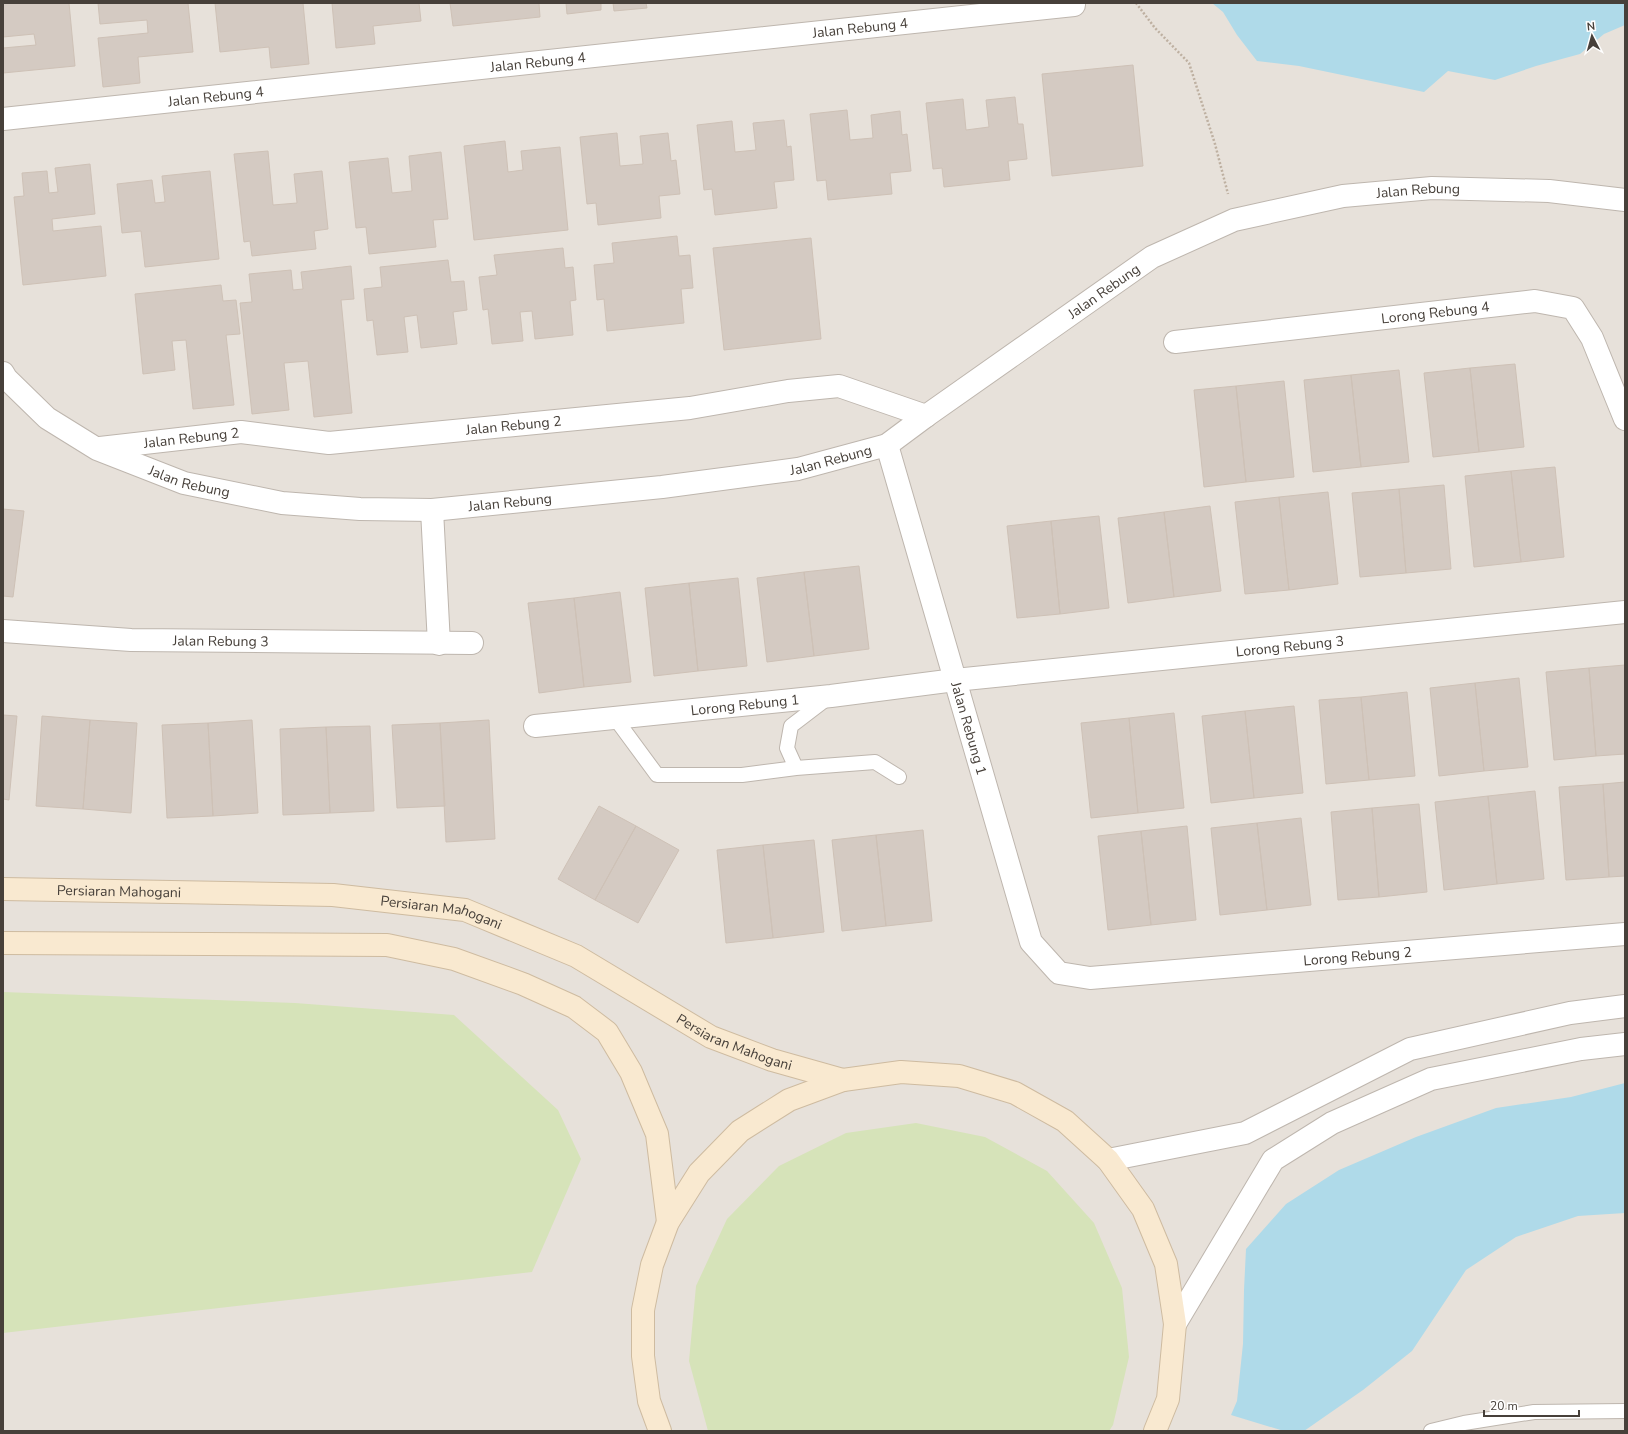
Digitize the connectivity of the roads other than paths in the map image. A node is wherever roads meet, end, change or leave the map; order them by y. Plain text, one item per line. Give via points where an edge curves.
1 (1074, 4) dead end
2 (3, 118) edge
3 (1625, 200) edge
4 (1175, 342) dead end
5 (3, 373) edge
6 (926, 416) junction
7 (1625, 419) edge
8 (886, 446) junction
9 (97, 449) junction
10 (432, 510) junction
11 (1625, 612) edge
12 (3, 631) edge
13 (472, 643) dead end
14 (439, 644) junction
15 (955, 680) junction
16 (831, 696) junction
17 (615, 718) junction
18 (535, 726) dead end
19 (796, 768) junction
20 (899, 777) dead end
21 (3, 889) edge
22 (1625, 934) edge
23 (3, 943) edge
24 (1090, 978) joint
25 (1625, 1006) edge
26 (1625, 1044) edge
27 (843, 1080) junction
28 (1108, 1160) junction
29 (668, 1222) junction
30 (1175, 1324) junction
31 (1625, 1411) edge
32 (660, 1431) edge
33 (1155, 1431) edge
34 (1431, 1431) edge

1 - 2 street, Jalan Rebung 4
3 - 6 street, Jalan Rebung via 1549,191 1432,188 1343,196 1234,220 1152,257
4 - 7 street, Lorong Rebung 4 via 1535,301 1573,308 1592,338
5 - 9 street, Jalan Rebung via 47,418
6 - 8 street, Jalan Rebung
6 - 9 street, Jalan Rebung 2 via 839,386 788,391 690,408 330,443 241,432
8 - 10 street, Jalan Rebung via 790,470 662,487
8 - 15 street, Jalan Rebung 1
9 - 10 street, Jalan Rebung via 184,483 282,503 360,509
10 - 14 street
11 - 15 street, Lorong Rebung 3
12 - 14 street, Jalan Rebung 3 via 131,640
13 - 14 street, Jalan Rebung 3
15 - 16 street, Lorong Rebung 1
15 - 24 street, Jalan Rebung 1 via 1031,942 1059,973
16 - 17 street, Lorong Rebung 1
16 - 19 lane via 791,726 787,748
17 - 18 street, Lorong Rebung 1
17 - 19 lane via 657,775 742,775
19 - 20 lane via 875,762
21 - 27 main road, Persiaran Mahogani via 333,895 465,910 576,956 711,1037 772,1060
22 - 24 street, Lorong Rebung 2
23 - 29 main road via 387,945 454,959 523,984 574,1007 607,1032 631,1072 657,1134
25 - 28 street via 1570,1013 1410,1049 1245,1133
26 - 30 street via 1581,1049 1431,1079 1332,1124 1273,1160
27 - 28 main road via 901,1072 959,1076 987,1084 1015,1093 1065,1122
27 - 29 main road via 789,1100 740,1131 699,1173
28 - 30 main road via 1143,1209 1166,1264
29 - 32 main road via 652,1265 643,1310 642,1356 649,1401
30 - 33 main road via 1168,1399
31 - 34 lane via 1534,1412

